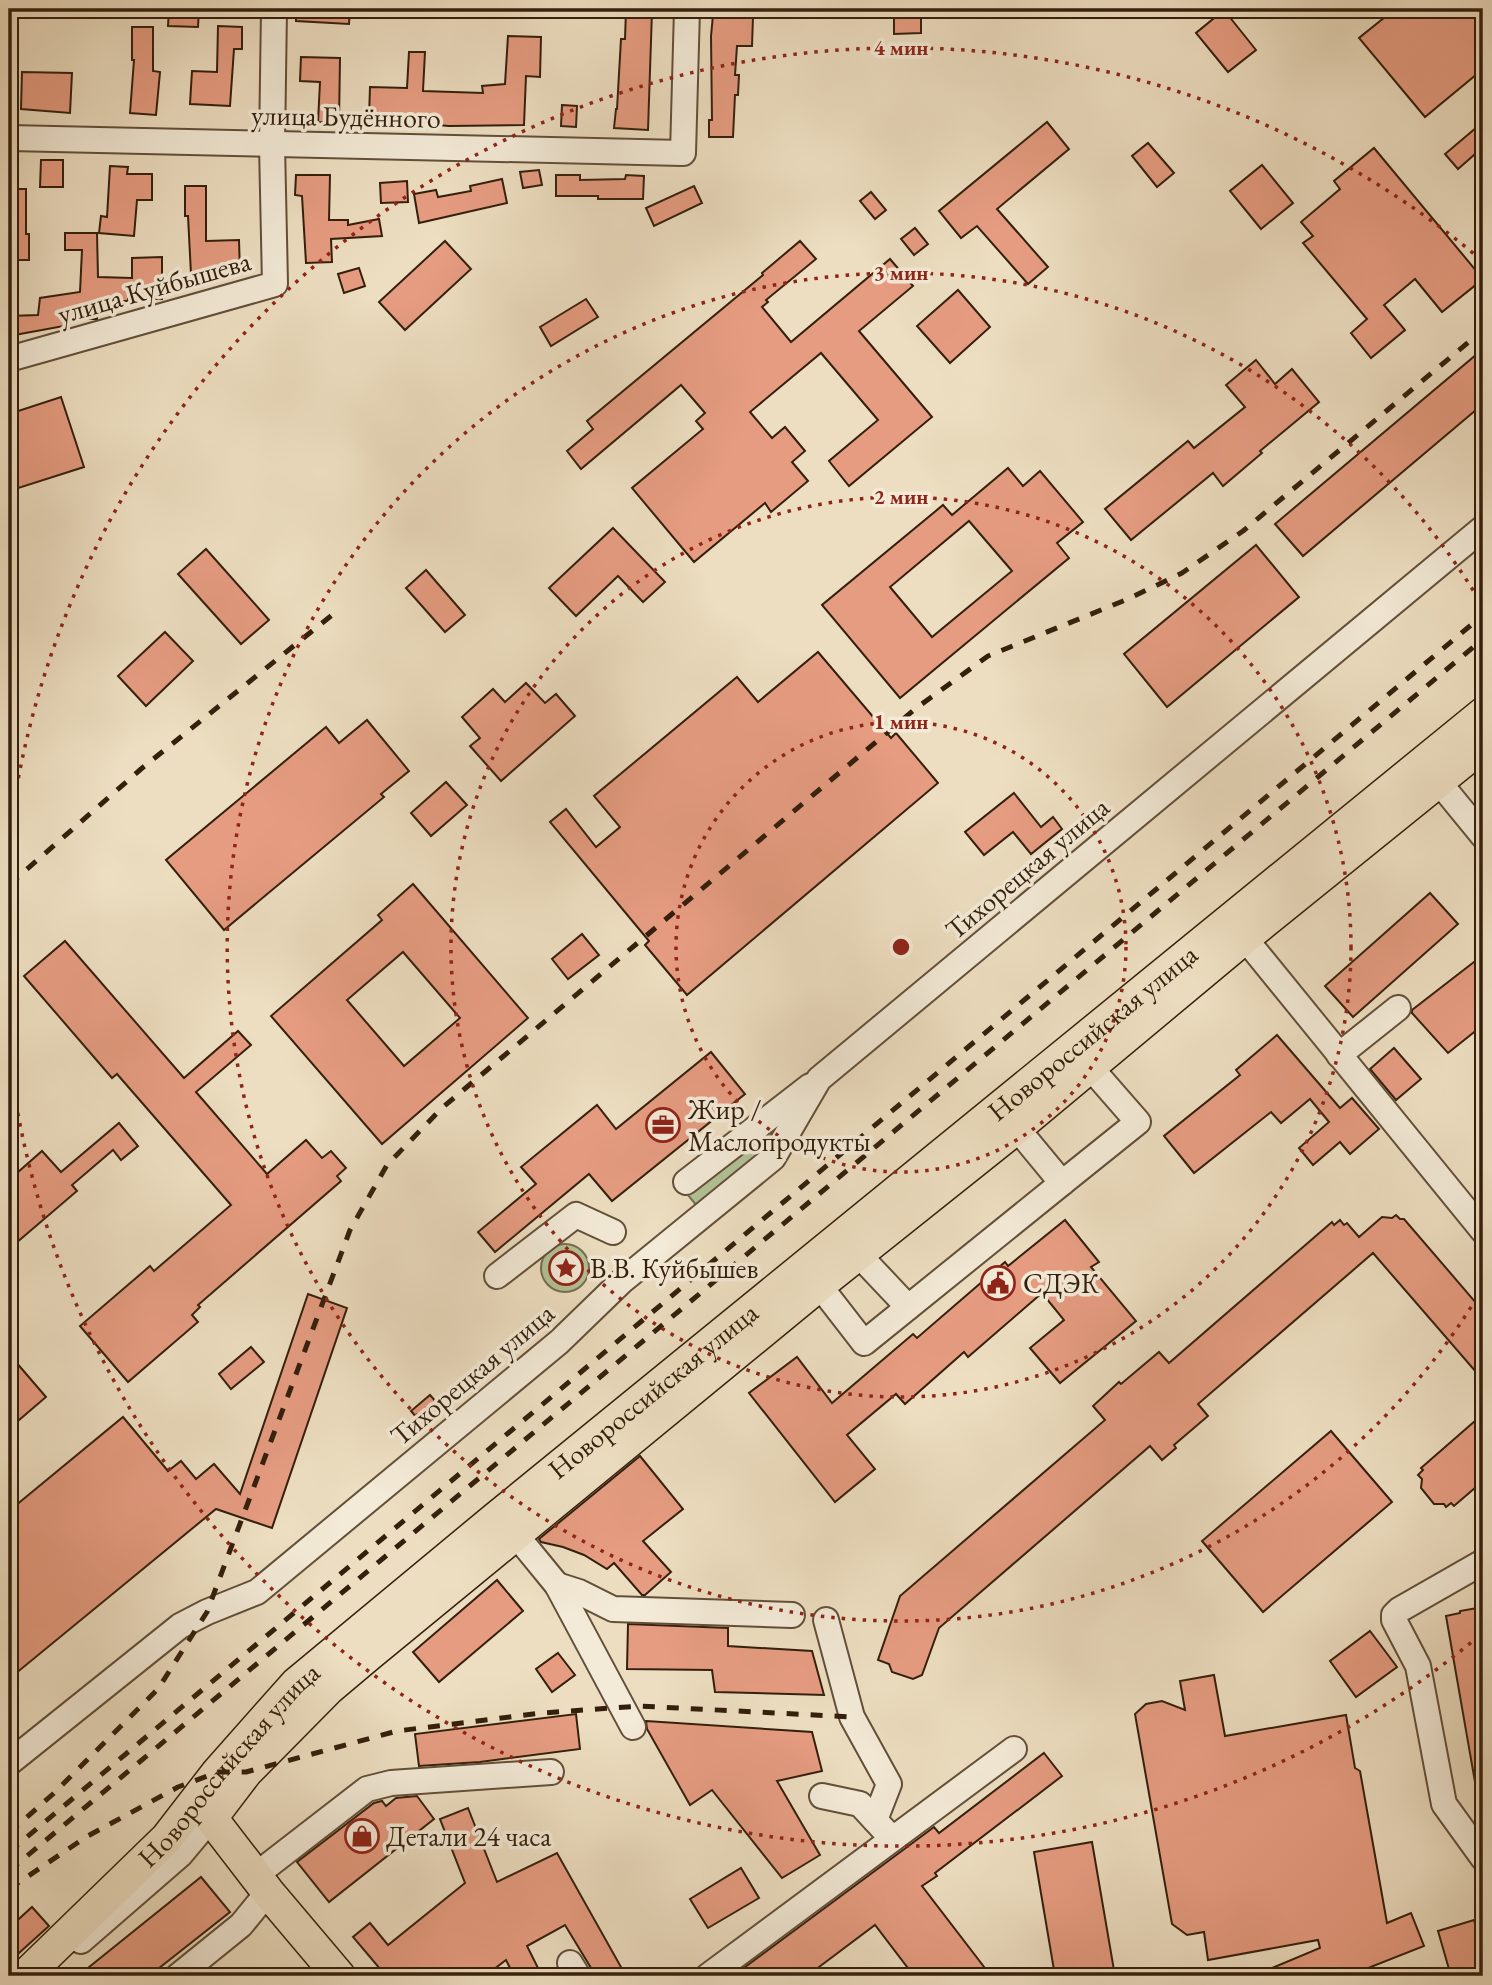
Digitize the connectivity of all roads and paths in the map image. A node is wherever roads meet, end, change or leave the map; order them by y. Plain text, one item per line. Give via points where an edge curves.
1 (274, 9) edge
2 (687, 9) edge
3 (9, 138) edge
4 (272, 145) junction
5 (9, 359) edge
6 (1483, 528) edge
7 (1483, 714) edge
8 (1483, 745) edge
9 (1438, 781) junction
10 (1483, 836) edge
11 (1237, 929) junction
12 (1398, 1008) dead end
13 (1339, 1055) junction
14 (1090, 1067) junction
15 (818, 1079) junction
16 (1008, 1118) junction
17 (686, 1182) dead end
18 (1062, 1183) junction
19 (1483, 1231) edge
20 (613, 1232) dead end
21 (858, 1254) junction
22 (498, 1276) dead end
23 (819, 1285) junction
24 (908, 1307) junction
25 (516, 1535) junction
26 (1483, 1562) edge
27 (557, 1585) junction
28 (792, 1615) dead end
29 (826, 1620) dead end
30 (633, 1727) dead end
31 (1014, 1749) dead end
32 (9, 1763) edge
33 (551, 1772) dead end
34 (822, 1796) dead end
35 (204, 1809) junction
36 (875, 1820) junction
37 (892, 1839) junction
38 (1483, 1858) edge
39 (262, 1884) junction
40 (25, 1976) edge
41 (41, 1976) edge
42 (178, 1976) edge
43 (338, 1976) edge
44 (708, 1976) edge

1 - 4 street
2 - 4 street, улица Будённого via 683,153
3 - 4 street, улица Будённого
4 - 5 street, улица Куйбышева via 275,284
6 - 15 street, Тихорецкая улица
7 - 11 main road, Новороссийская улица
8 - 9 main road, Новороссийская улица
9 - 10 street
9 - 11 main road, Новороссийская улица
11 - 13 street
11 - 14 main road, Новороссийская улица
11 - 16 main road, Новороссийская улица
12 - 13 street
13 - 19 street
14 - 16 main road, Новороссийская улица
14 - 18 street via 1138,1122
15 - 17 street
15 - 32 street, Тихорецкая улица via 773,1158 622,1281 548,1350 257,1592 180,1626
16 - 18 street
16 - 21 main road, Новороссийская улица
16 - 35 main road, Новороссийская улица via 506,1510 296,1684 218,1772
18 - 24 street
20 - 22 street via 576,1215
21 - 23 main road, Новороссийская улица
21 - 24 street
23 - 24 street via 864,1343
23 - 25 main road, Новороссийская улица
25 - 27 street
25 - 35 main road, Новороссийская улица via 329,1688
26 - 38 street via 1394,1615 1418,1665 1444,1804
27 - 28 street via 613,1609
27 - 30 street
29 - 36 street via 852,1717 889,1784
31 - 37 street
33 - 39 street via 374,1786
34 - 36 street via 860,1804
35 - 39 main road
35 - 40 main road, Новороссийская улица via 167,1838
35 - 41 street, Новороссийская улица via 180,1855
36 - 37 street
37 - 44 street
39 - 42 street via 241,1925
39 - 43 main road

